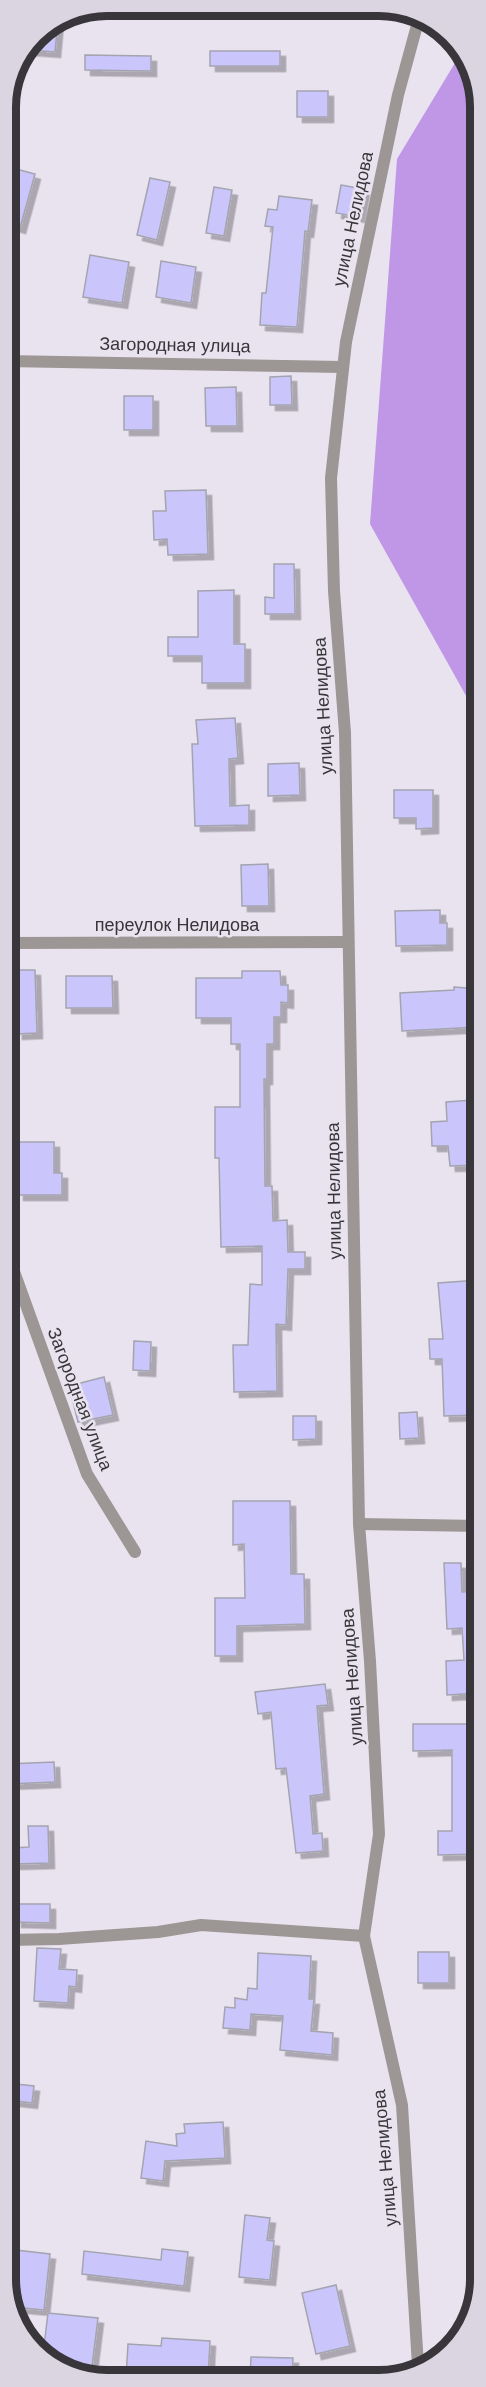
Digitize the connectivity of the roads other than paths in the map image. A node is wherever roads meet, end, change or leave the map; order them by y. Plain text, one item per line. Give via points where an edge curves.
1 (417, 25) edge
2 (17, 361) edge
3 (343, 367) junction
4 (347, 942) junction
5 (17, 944) edge
6 (16, 1278) edge
7 (359, 1524) junction
8 (469, 1526) edge
9 (135, 1552) dead end
10 (364, 1936) junction
11 (16, 1940) edge
12 (418, 2361) edge

1 - 3 street, улица Нелидова via 398,95
2 - 3 street, Загородная улица
3 - 4 street, улица Нелидова via 331,478 334,591 345,733
4 - 5 street, переулок Нелидова
4 - 7 street, улица Нелидова
6 - 9 street, Загородная улица via 87,1474
7 - 8 street
7 - 10 street, улица Нелидова via 379,1834
10 - 11 street via 201,1925 158,1932
10 - 12 street, улица Нелидова via 402,2105

